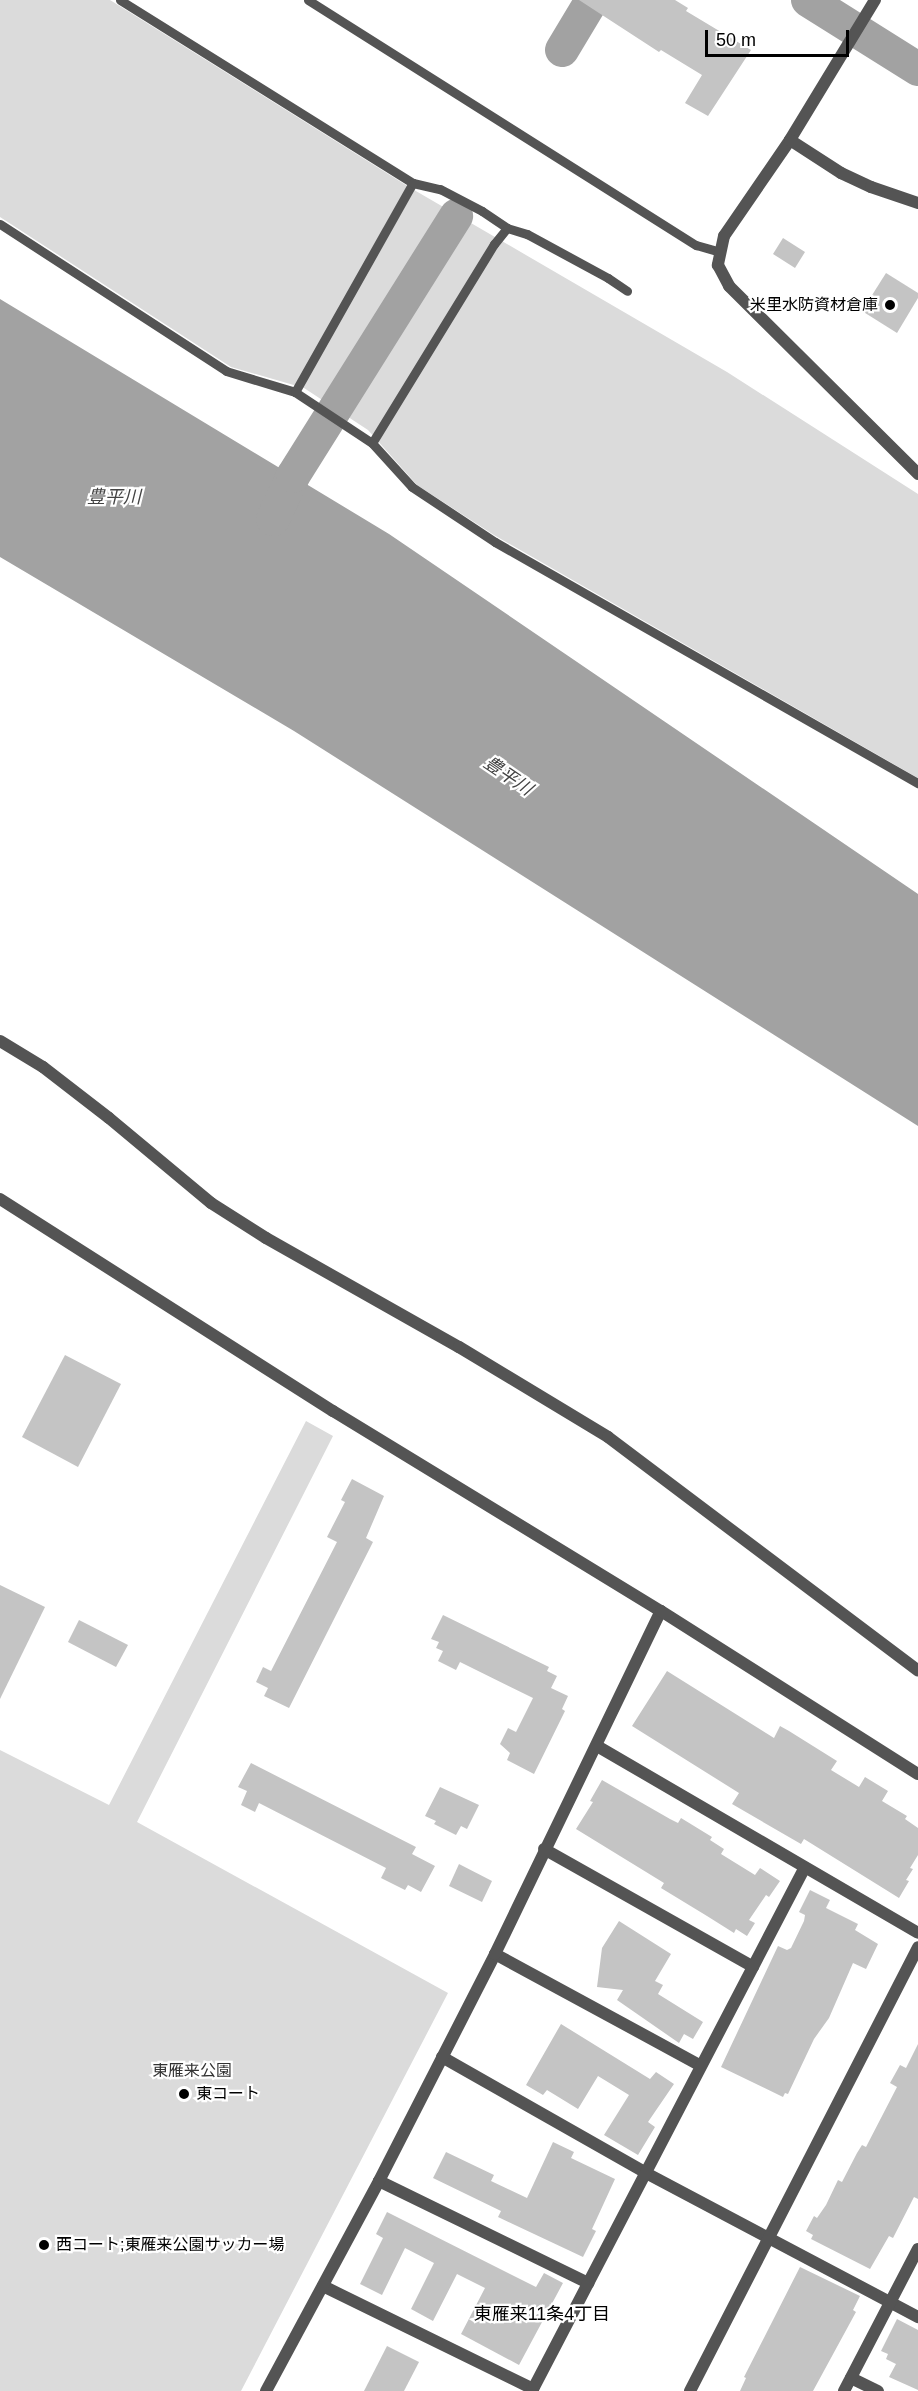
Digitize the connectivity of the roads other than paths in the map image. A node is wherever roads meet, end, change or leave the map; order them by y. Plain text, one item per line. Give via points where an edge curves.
1 (120, 0) edge
2 (308, 0) edge
3 (875, 0) edge
4 (790, 140) junction
5 (413, 183) junction
6 (918, 203) edge
7 (0, 224) edge
8 (507, 228) junction
9 (720, 252) junction
10 (627, 291) dead end
11 (296, 393) junction
12 (371, 442) junction
13 (918, 474) edge
14 (918, 783) edge
15 (0, 1041) edge
16 (0, 1199) edge
17 (661, 1611) junction
18 (918, 1671) edge
19 (597, 1746) junction
20 (918, 1774) edge
21 (544, 1849) junction
22 (804, 1869) junction
23 (918, 1933) edge
24 (918, 1947) edge
25 (495, 1954) junction
26 (753, 1967) junction
27 (442, 2057) junction
28 (701, 2066) junction
29 (646, 2173) junction
30 (380, 2181) junction
31 (768, 2237) junction
32 (918, 2249) edge
33 (588, 2283) junction
34 (323, 2286) junction
35 (890, 2303) junction
36 (918, 2317) edge
37 (851, 2378) junction
38 (268, 2390) edge
39 (532, 2390) edge
40 (690, 2391) edge
41 (844, 2391) edge
42 (878, 2391) edge

1 - 5 lane
2 - 9 lane via 686,238
3 - 4 street
4 - 6 street via 841,173
4 - 9 street via 724,236
5 - 8 lane via 440,189
5 - 11 lane
7 - 11 lane via 226,371
8 - 10 lane via 527,234
8 - 12 lane
9 - 13 street via 718,265 729,285
11 - 12 lane
12 - 14 lane via 412,487 495,542
15 - 18 street via 109,1118 220,1209 608,1437
16 - 17 street via 333,1411
17 - 19 street
17 - 20 street
19 - 21 street
19 - 22 street
21 - 25 street
21 - 26 street
22 - 23 street
22 - 26 street
24 - 31 street
25 - 27 street
25 - 28 street
26 - 28 street
27 - 29 street
27 - 30 street
28 - 29 street
29 - 31 street
29 - 33 street
30 - 33 street
30 - 34 street
31 - 35 street
31 - 40 street
32 - 35 street
33 - 39 street
34 - 38 street
34 - 39 street
35 - 36 street
35 - 37 street
37 - 41 street
37 - 42 street

